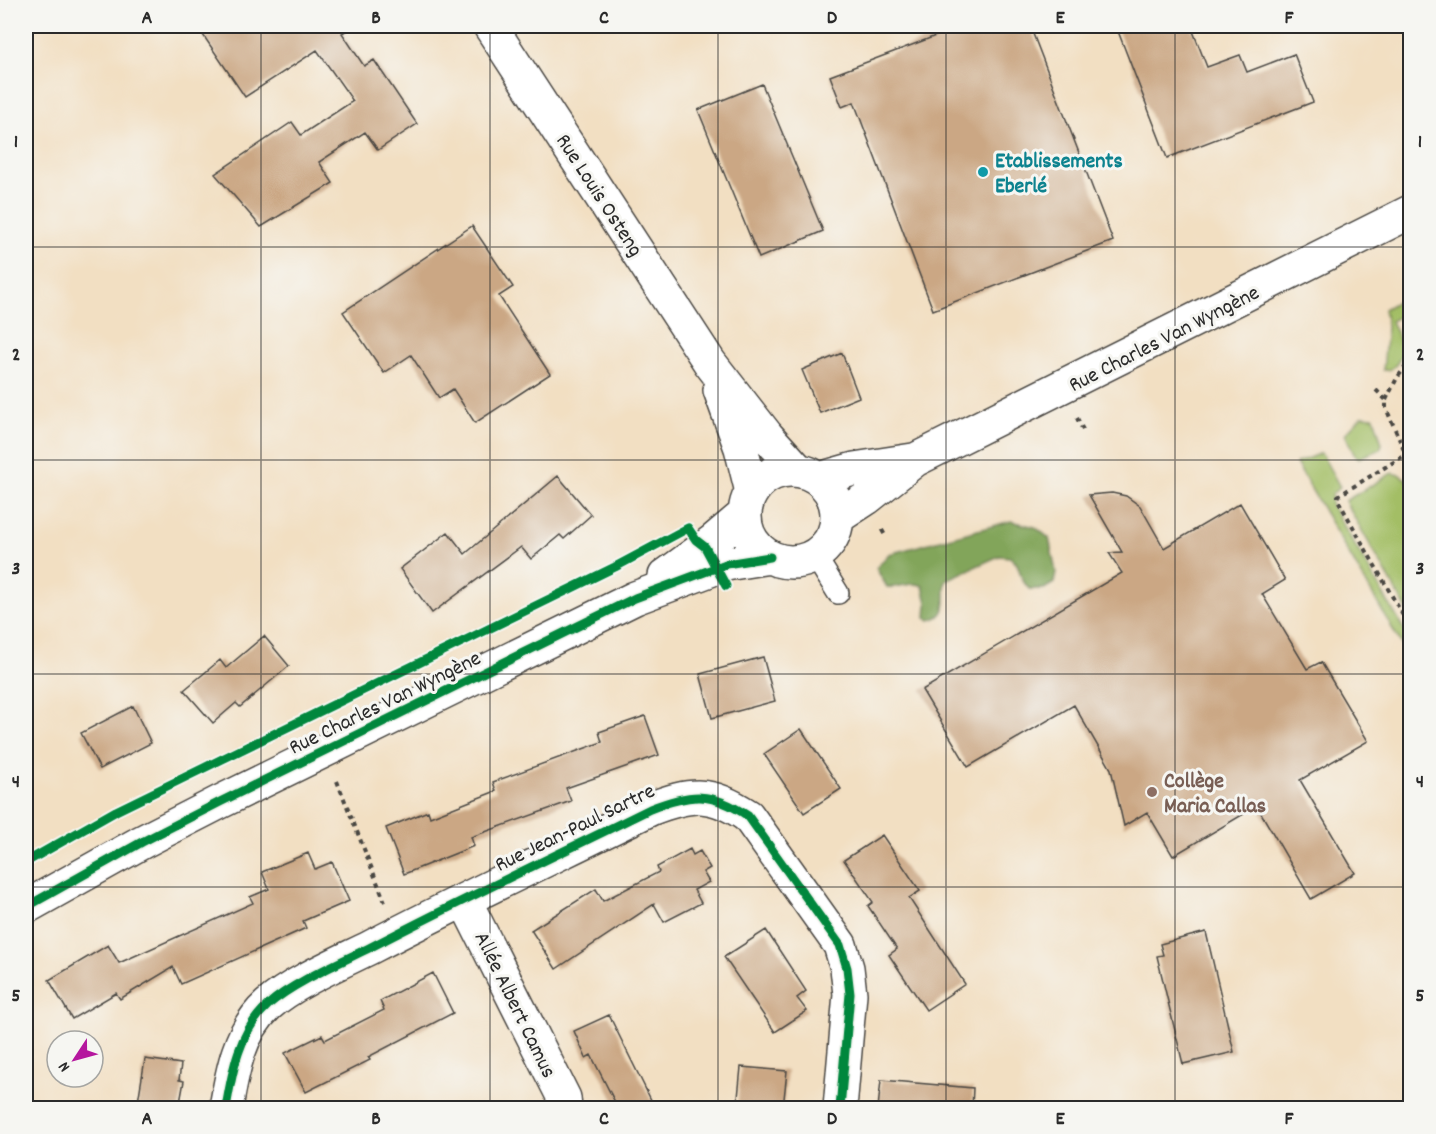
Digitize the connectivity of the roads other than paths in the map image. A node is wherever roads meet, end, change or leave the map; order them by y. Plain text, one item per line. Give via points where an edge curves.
1 (490, 26) edge
2 (1410, 212) edge
3 (710, 363) junction
4 (915, 460) junction
5 (809, 474) junction
6 (749, 503) junction
7 (838, 518) junction
8 (815, 556) junction
9 (770, 557) junction
10 (838, 593) dead end
11 (635, 598) junction
12 (465, 900) junction
13 (26, 907) edge
14 (226, 1108) edge
15 (565, 1108) edge
16 (840, 1108) edge

1 - 3 street, Rue Louis Osteng
2 - 4 street, Rue Charles Van Wyngène
3 - 5 street, Rue Louis Osteng via 767,436
3 - 6 street, Rue Louis Osteng via 741,448
4 - 5 street, Rue Charles Van Wyngène
4 - 7 street, Rue Charles Van Wyngène
5 - 6 street via 784,470 771,474 760,482
5 - 7 street via 830,489
6 - 9 street via 746,527 751,539
6 - 11 street, Rue Charles Van Wyngène via 713,541
7 - 8 street via 827,546
8 - 9 street via 785,562
8 - 10 lane
9 - 11 street, Rue Charles Van Wyngène via 726,564
11 - 13 street, Rue Charles Van Wyngène via 220,802
12 - 14 street, Rue Jean-Paul Sartre via 287,990 267,1005 239,1048
12 - 15 street, Allée Albert Camus via 564,1098
12 - 16 street, Rue Jean-Paul Sartre via 666,803 693,797 729,804 748,816 840,945 850,994

